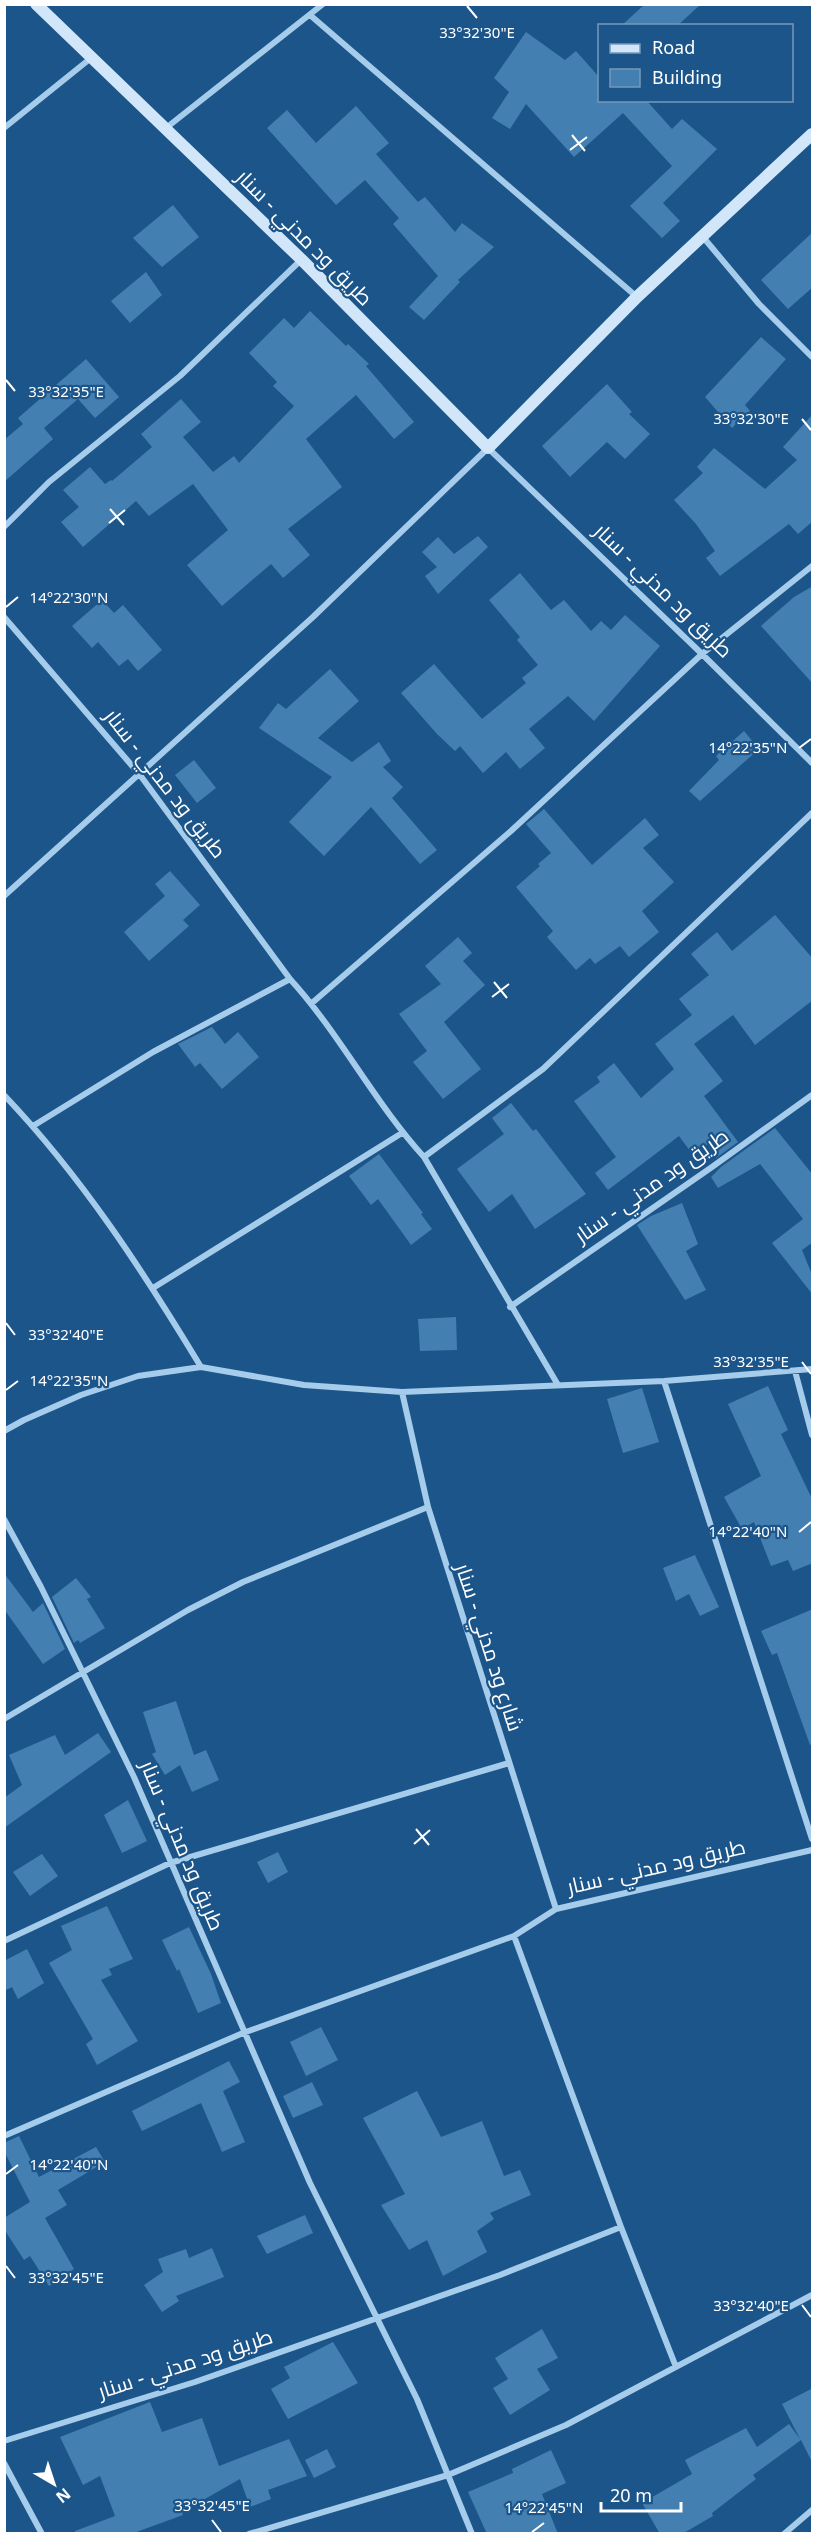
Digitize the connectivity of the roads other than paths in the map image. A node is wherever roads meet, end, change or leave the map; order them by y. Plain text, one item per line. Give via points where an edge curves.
1 (36, 4) edge
2 (324, 4) edge
3 (310, 15) junction
4 (91, 58) junction
5 (4, 128) edge
6 (166, 128) junction
7 (813, 134) edge
8 (704, 237) junction
9 (302, 260) junction
10 (637, 297) junction
11 (813, 357) edge
12 (488, 448) junction
13 (4, 527) edge
14 (813, 567) edge
15 (4, 617) edge
16 (702, 654) junction
17 (813, 763) edge
18 (140, 775) junction
19 (813, 813) edge
20 (4, 896) edge
21 (290, 979) junction
22 (312, 1003) junction
23 (4, 1095) edge
24 (813, 1095) edge
25 (33, 1126) junction
26 (402, 1132) junction
27 (424, 1157) junction
28 (153, 1288) junction
29 (510, 1306) junction
30 (201, 1367) junction
31 (813, 1369) edge
32 (795, 1371) junction
33 (664, 1381) junction
34 (558, 1385) junction
35 (402, 1392) junction
36 (4, 1431) edge
37 (813, 1435) edge
38 (428, 1507) junction
39 (4, 1519) edge
40 (83, 1674) junction
41 (4, 1719) edge
42 (509, 1763) junction
43 (813, 1839) edge
44 (813, 1850) edge
45 (170, 1863) junction
46 (556, 1909) junction
47 (514, 1936) junction
48 (4, 1941) edge
49 (243, 2033) junction
50 (4, 2136) edge
51 (621, 2227) junction
52 (813, 2295) edge
53 (377, 2319) junction
54 (676, 2367) junction
55 (4, 2441) edge
56 (4, 2463) edge
57 (448, 2475) junction
58 (813, 2510) edge
59 (42, 2534) edge
60 (249, 2534) edge
61 (472, 2534) edge
62 (784, 2534) edge

1 - 4 street, طريق ود مدني - سنار
2 - 3 street
3 - 6 street
3 - 10 street
4 - 5 street
4 - 6 street, طريق ود مدني - سنار
6 - 9 street, طريق ود مدني - سنار
7 - 8 street
8 - 10 street
8 - 11 street via 759,304
9 - 12 street, طريق ود مدني - سنار
9 - 13 street via 180,376 49,482
10 - 12 street
12 - 16 street, طريق ود مدني - سنار
12 - 18 street
14 - 16 street
15 - 18 street, طريق ود مدني - سنار
16 - 17 street, طريق ود مدني - سنار
16 - 22 street via 511,831
18 - 20 street
18 - 21 street, طريق ود مدني - سنار
19 - 27 street via 543,1069
21 - 22 street, طريق ود مدني - سنار
21 - 25 street via 153,1052
22 - 26 street, طريق ود مدني - سنار
23 - 25 street
24 - 29 street, طريق ود مدني - سنار
25 - 28 street via 101,1211
26 - 27 street, طريق ود مدني - سنار
26 - 28 street
27 - 29 street, طريق ود مدني - سنار
28 - 30 street
29 - 34 street, طريق ود مدني - سنار
30 - 35 street via 304,1385
30 - 36 street via 138,1376 81,1395
31 - 32 street
32 - 33 street
32 - 37 street
33 - 34 street
33 - 43 street
34 - 35 street
35 - 38 street, شارع ود مدني - سنار
38 - 40 street via 243,1582 188,1610
38 - 42 street, شارع ود مدني - سنار
39 - 40 street, طريق ود مدني - سنار
40 - 41 street
40 - 45 street, طريق ود مدني - سنار via 134,1777
42 - 45 street
42 - 46 street, شارع ود مدني - سنار
44 - 46 street, طريق ود مدني - سنار
45 - 48 street
45 - 49 street, طريق ود مدني - سنار
46 - 47 street, طريق ود مدني - سنار
47 - 49 street, طريق ود مدني - سنار
47 - 51 street
49 - 50 street, طريق ود مدني - سنار
49 - 53 street, طريق ود مدني - سنار
51 - 53 street, طريق ود مدني - سنار
51 - 54 street
52 - 54 street
53 - 55 street, طريق ود مدني - سنار via 195,2382
53 - 57 street, طريق ود مدني - سنار via 417,2399
54 - 57 street via 566,2425
56 - 59 street
57 - 60 street
57 - 61 street, طريق ود مدني - سنار
58 - 62 street

